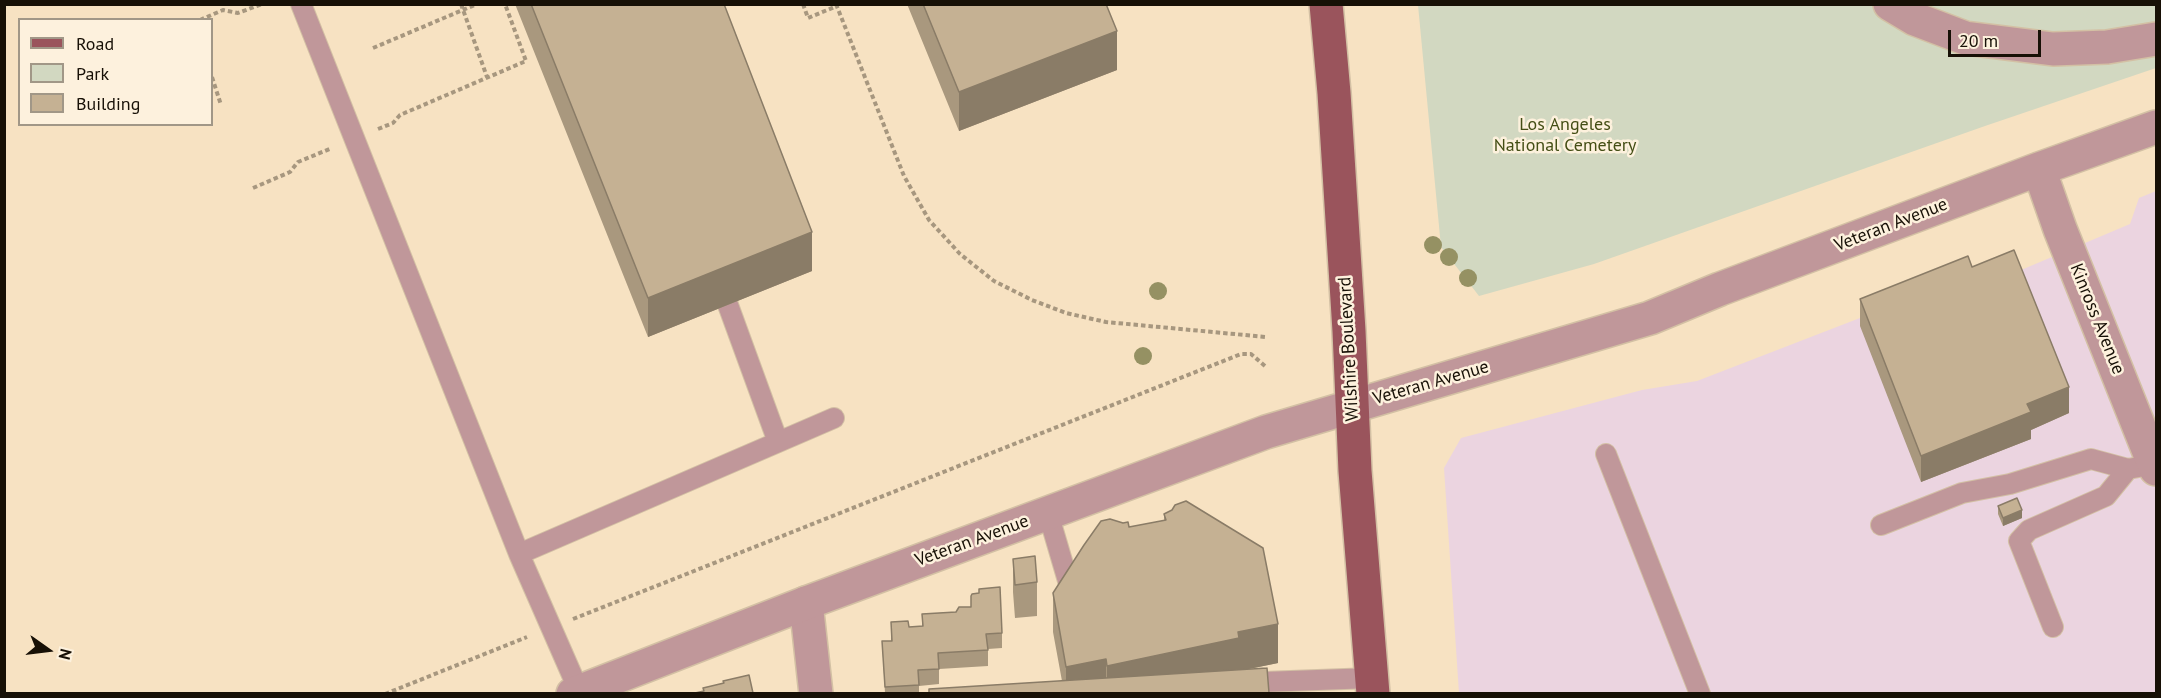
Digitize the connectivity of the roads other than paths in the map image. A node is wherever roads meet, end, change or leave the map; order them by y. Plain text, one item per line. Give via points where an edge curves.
1 (301, 4) edge
2 (1326, 4) edge
3 (1890, 4) edge
4 (2157, 39) edge
5 (2157, 127) edge
6 (2039, 169) junction
7 (728, 304) dead end
8 (1351, 406) junction
9 (834, 418) dead end
10 (778, 442) junction
11 (1606, 454) dead end
12 (2149, 466) edge
13 (1048, 513) junction
14 (1881, 525) dead end
15 (519, 554) junction
16 (1074, 600) edge
17 (806, 603) junction
18 (2053, 627) dead end
19 (1372, 686) edge
20 (576, 692) edge
21 (816, 693) edge
22 (1218, 693) edge
23 (1700, 693) edge

1 - 15 lane
2 - 8 main road, Wilshire Boulevard
3 - 4 street via 1915,19 1965,38 2053,49 2107,47
5 - 6 street, Veteran Avenue
6 - 8 street, Veteran Avenue via 1650,318
6 - 12 street, Kinross Avenue
7 - 10 lane
8 - 13 street, Veteran Avenue via 1266,432
8 - 19 main road, Wilshire Boulevard
9 - 10 lane
10 - 15 lane
11 - 23 lane
12 - 14 lane via 2091,459 1962,494
12 - 18 lane via 2106,496 2029,530 2019,541
13 - 16 lane
13 - 17 street, Veteran Avenue
15 - 20 lane
17 - 20 street, Veteran Avenue
17 - 21 street
19 - 22 lane via 1263,682

